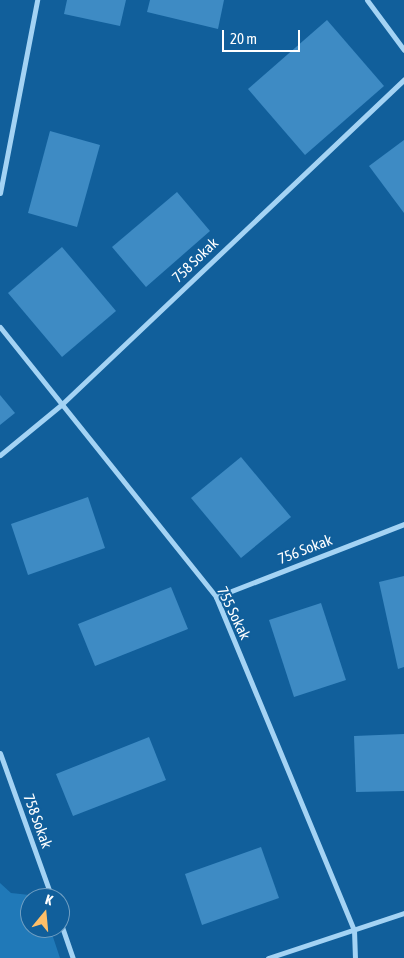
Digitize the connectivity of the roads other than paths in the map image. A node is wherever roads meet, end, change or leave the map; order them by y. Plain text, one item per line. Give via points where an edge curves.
1 (37, 0) edge
2 (367, 0) edge
3 (404, 50) edge
4 (404, 79) edge
5 (0, 193) edge
6 (0, 327) edge
7 (62, 404) junction
8 (0, 455) edge
9 (404, 524) edge
10 (216, 597) junction
11 (0, 753) edge
12 (48, 888) edge
13 (404, 913) edge
14 (354, 930) junction
15 (66, 938) edge
16 (73, 958) edge
17 (268, 958) edge
18 (355, 958) edge

1 - 5 street
2 - 3 street
4 - 7 street, 758 Sokak
6 - 7 street, 755 Sokak
7 - 8 street, 758 Sokak
7 - 10 street, 755 Sokak
9 - 10 street, 756 Sokak
10 - 14 street, 755 Sokak
11 - 12 street, 758 Sokak
13 - 14 street
14 - 17 street
14 - 18 street
15 - 16 street

